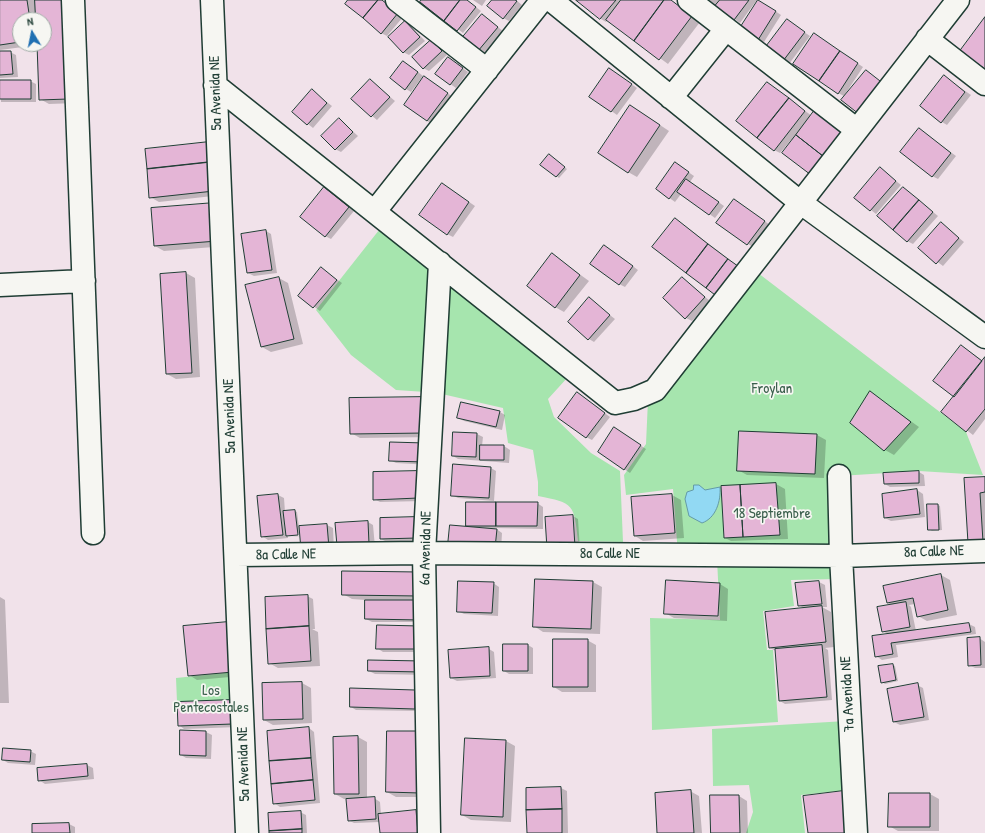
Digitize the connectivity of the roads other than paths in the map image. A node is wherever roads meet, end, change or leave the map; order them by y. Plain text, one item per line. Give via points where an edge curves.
1 (73, 0) edge
2 (212, 0) edge
3 (397, 0) edge
4 (542, 0) edge
5 (550, 0) edge
6 (689, 0) edge
7 (958, 0) edge
8 (726, 29) junction
9 (927, 39) junction
10 (487, 70) junction
11 (985, 84) edge
12 (215, 85) junction
13 (671, 98) junction
14 (857, 130) junction
15 (801, 203) junction
16 (375, 211) junction
17 (440, 263) junction
18 (84, 281) junction
19 (0, 285) edge
20 (985, 337) edge
21 (839, 476) dead end
22 (93, 533) dead end
23 (985, 551) edge
24 (424, 553) junction
25 (236, 555) junction
26 (841, 556) junction
27 (247, 833) edge
28 (429, 833) edge
29 (856, 833) edge

1 - 18 street
2 - 12 street, 5a Avenida NE
3 - 10 street
4 - 10 street
5 - 13 street
6 - 8 street
7 - 9 street
8 - 13 street
8 - 14 street
9 - 11 street
9 - 14 street
10 - 16 street
12 - 16 street
12 - 25 street, 5a Avenida NE
13 - 15 street
14 - 15 street
15 - 17 street via 655,390 616,403
15 - 20 street
16 - 17 street
17 - 24 street, 6a Avenida NE
18 - 19 street
18 - 22 street
21 - 26 street, 7a Avenida NE
23 - 26 street, 8a Calle NE
24 - 25 street, 8a Calle NE
24 - 26 street, 8a Calle NE
24 - 28 street, 6a Avenida NE
25 - 27 street, 5a Avenida NE
26 - 29 street, 7a Avenida NE

